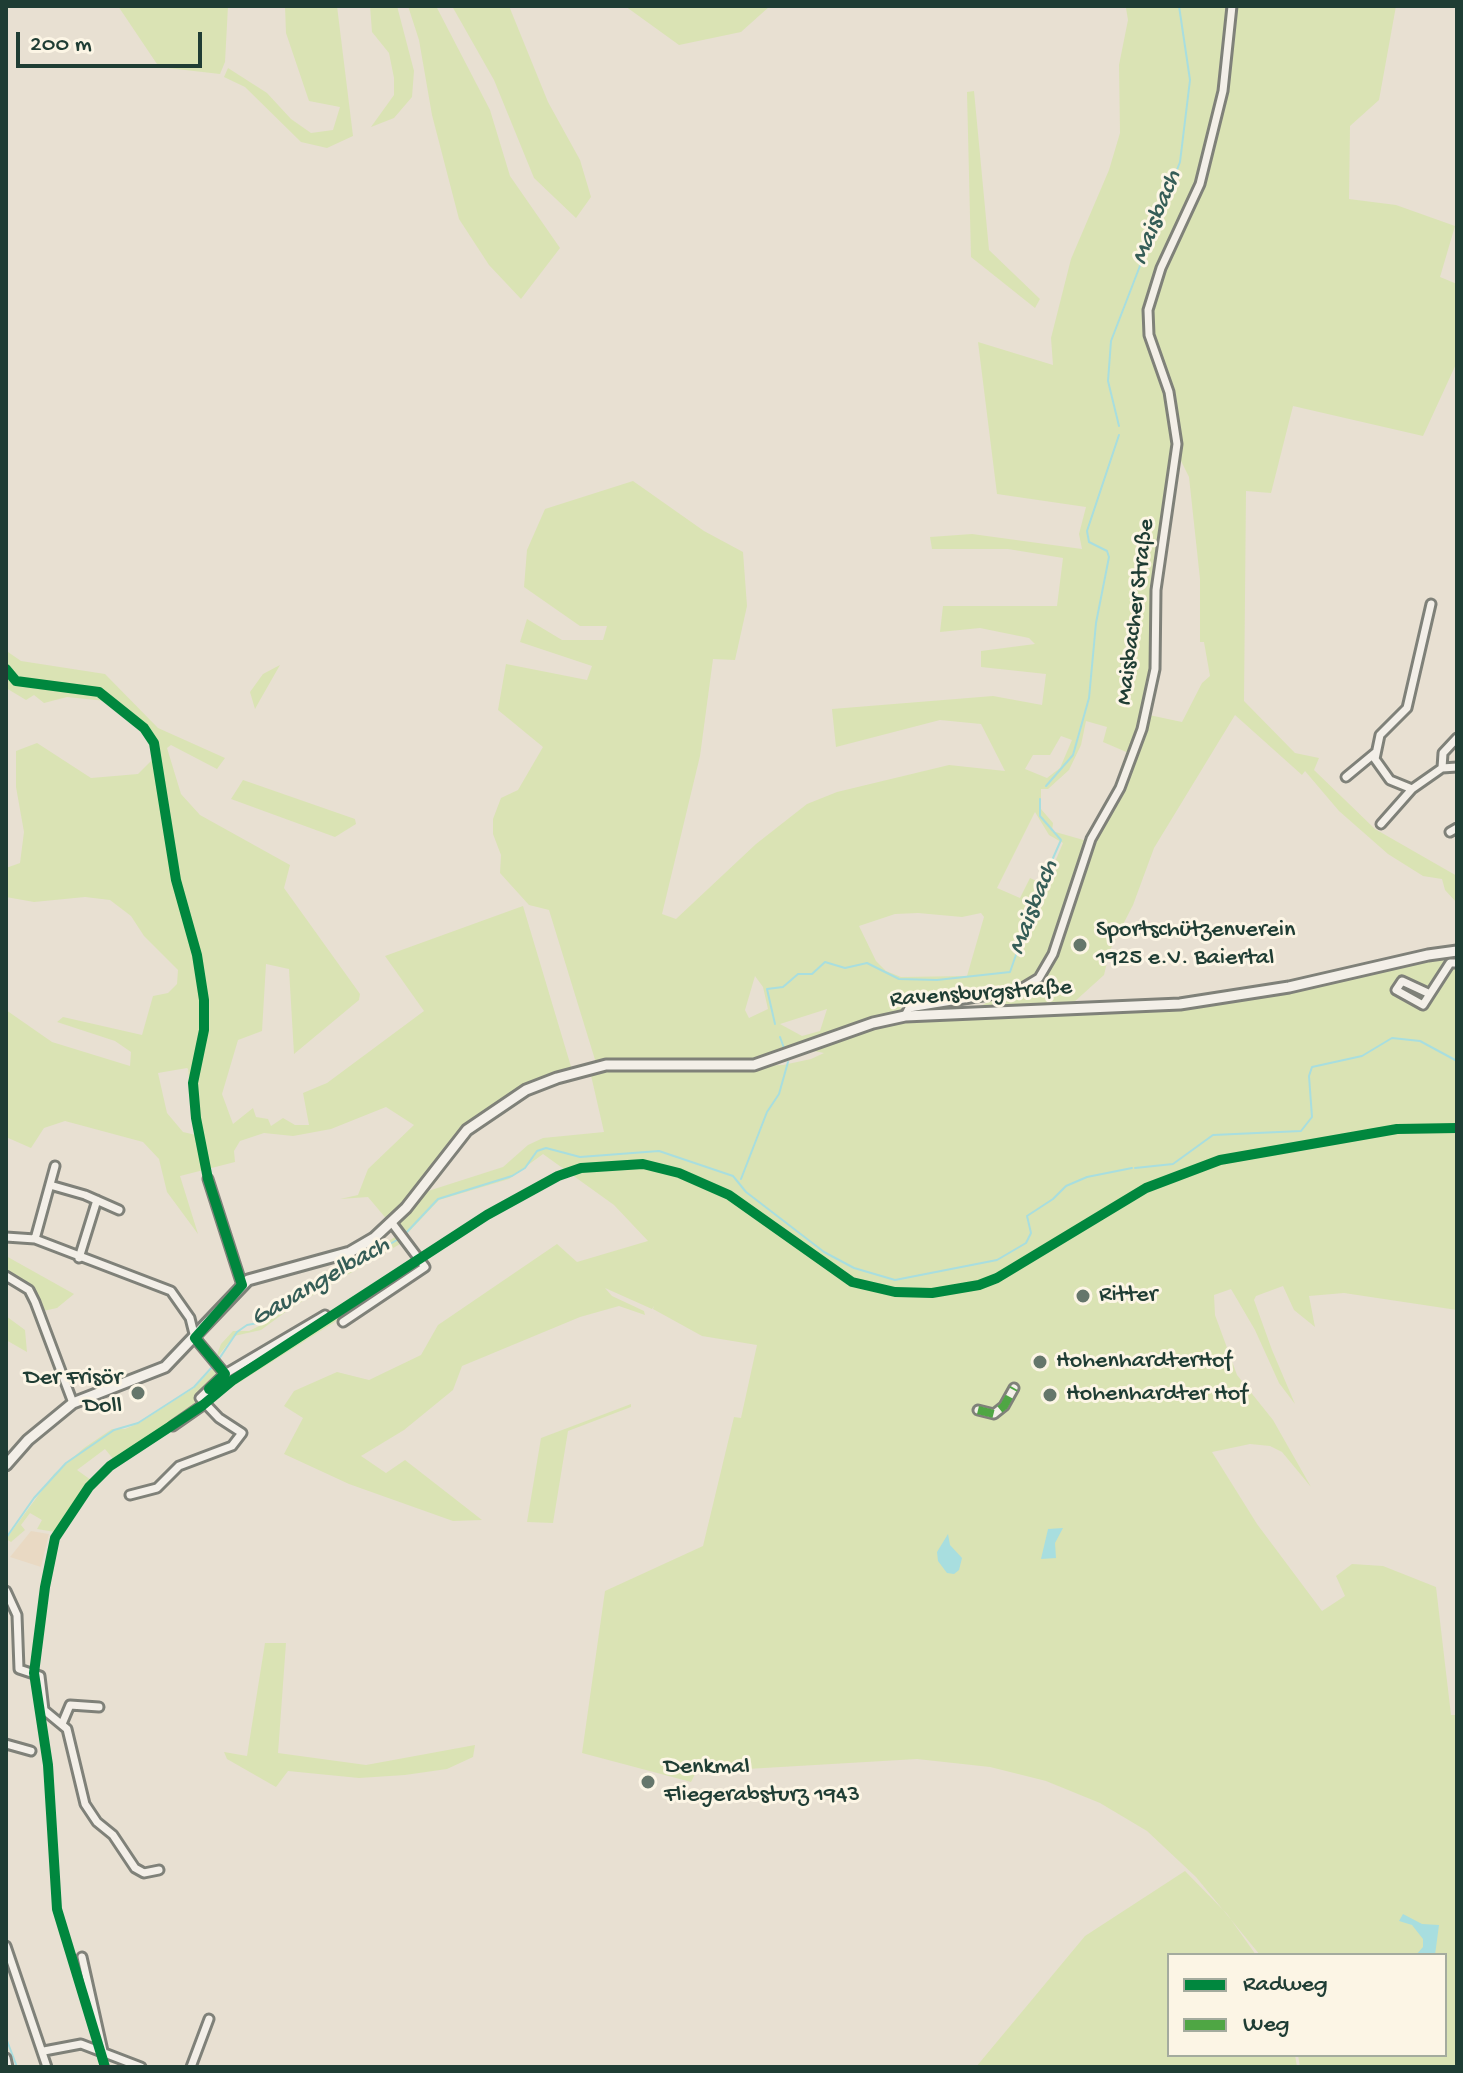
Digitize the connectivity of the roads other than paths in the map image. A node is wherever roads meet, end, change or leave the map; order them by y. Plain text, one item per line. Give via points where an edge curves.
1 (1232, 6) edge
2 (1431, 604) dead end
3 (1457, 738) edge
4 (1375, 753) junction
5 (1457, 767) edge
6 (1442, 768) junction
7 (1346, 777) dead end
8 (1412, 789) junction
9 (1381, 824) dead end
10 (1457, 951) edge
11 (1457, 963) edge
12 (1430, 994) dead end
13 (905, 1016) junction
14 (55, 1166) dead end
15 (208, 1179) dead end
16 (50, 1185) junction
17 (97, 1200) junction
18 (119, 1210) dead end
19 (392, 1223) junction
20 (6, 1237) edge
21 (35, 1239) junction
22 (79, 1258) junction
23 (6, 1276) edge
24 (242, 1285) junction
25 (325, 1315) dead end
26 (343, 1322) dead end
27 (195, 1338) junction
28 (225, 1374) junction
29 (1014, 1388) dead end
30 (73, 1403) junction
31 (203, 1405) junction
32 (978, 1410) dead end
33 (173, 1426) dead end
34 (6, 1465) edge
35 (130, 1495) dead end
36 (6, 1591) edge
37 (6, 1636) edge
38 (18, 1637) junction
39 (99, 1707) dead end
40 (62, 1724) junction
41 (6, 1744) edge
42 (31, 1751) dead end
43 (159, 1870) dead end
44 (6, 1946) edge
45 (82, 1957) dead end
46 (209, 2019) dead end
47 (44, 2051) junction
48 (103, 2051) junction
49 (6, 2058) edge
50 (8, 2067) edge
51 (47, 2067) edge
52 (141, 2067) edge
53 (191, 2067) edge

1 - 13 street, Maisbacher Straße via 1225,81 1203,175 1158,274 1148,310 1151,342 1169,392 1177,452 1156,590 1155,669 1139,738 1120,788 1091,839 1053,954 1039,978 1019,990 909,1008
2 - 4 street via 1407,708 1380,735
3 - 6 street via 1443,753
4 - 7 street
4 - 8 street via 1390,780
5 - 6 street
6 - 8 street
8 - 9 street
10 - 13 main road, Ravensburgstraße via 1180,1004
11 - 12 street via 1450,963
13 - 19 main road, Ravensburgstraße via 754,1065 606,1065 526,1090 467,1130
14 - 16 street
15 - 24 street
16 - 17 street
16 - 21 street
17 - 18 street
17 - 22 street
19 - 24 main road, Ravensburgstraße via 350,1252 257,1276
19 - 26 street via 425,1267
20 - 21 street
21 - 22 street
22 - 27 street via 167,1288 190,1318
23 - 30 street via 29,1290
24 - 27 main road
25 - 28 street
27 - 28 street
27 - 30 main road via 165,1367
28 - 31 street via 200,1398
29 - 32 street via 994,1414
30 - 34 main road
31 - 33 street
31 - 35 street via 242,1433 232,1446 179,1466 157,1488
36 - 38 street via 17,1615
37 - 38 street
38 - 40 street via 19,1669 40,1676 44,1710
39 - 40 street via 70,1705
40 - 43 street via 85,1804 135,1868 144,1873
41 - 42 street
44 - 47 street
45 - 48 street
46 - 53 street
47 - 48 street via 75,2044
47 - 51 street
48 - 52 street
49 - 50 street

